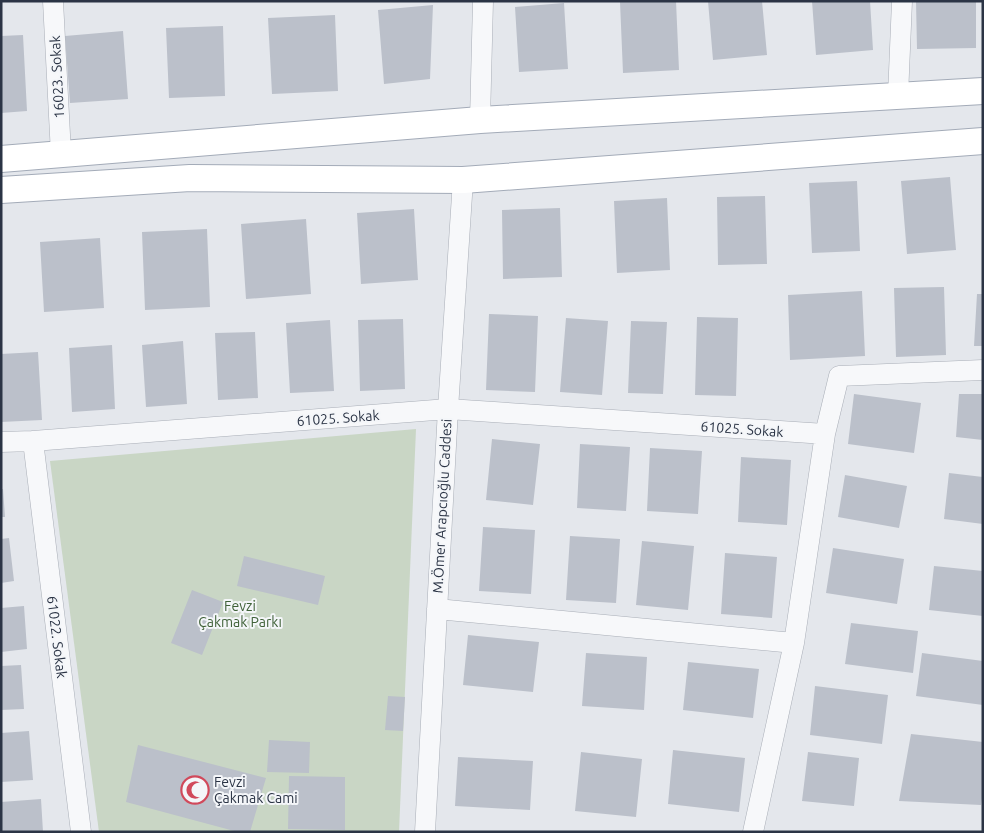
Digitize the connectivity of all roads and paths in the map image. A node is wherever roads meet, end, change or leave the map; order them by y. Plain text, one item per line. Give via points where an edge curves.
1 (53, 1) edge
2 (483, 1) edge
3 (902, 1) edge
4 (983, 91) edge
5 (898, 96) junction
6 (480, 120) junction
7 (983, 141) edge
8 (62, 154) junction
9 (1, 159) edge
10 (463, 180) junction
11 (1, 190) edge
12 (983, 370) edge
13 (448, 409) junction
14 (825, 434) junction
15 (33, 441) junction
16 (1, 442) edge
17 (437, 609) junction
18 (794, 643) junction
19 (81, 832) edge
20 (425, 832) edge
21 (753, 832) edge

1 - 8 street, 16023. Sokak
2 - 6 street
3 - 5 street
4 - 5 main road
5 - 6 main road
6 - 8 main road
7 - 10 main road
8 - 9 main road
10 - 11 main road via 190,178
10 - 13 street, M.Ömer Arapcıoğlu Caddesi
12 - 14 street via 839,376
13 - 14 street, 61025. Sokak
13 - 15 street, 61025. Sokak
13 - 17 street, M.Ömer Arapcıoğlu Caddesi
14 - 18 street
15 - 16 street, 61025. Sokak
15 - 19 street, 61022. Sokak
17 - 18 street
17 - 20 street, M.Ömer Arapcıoğlu Caddesi
18 - 21 street

